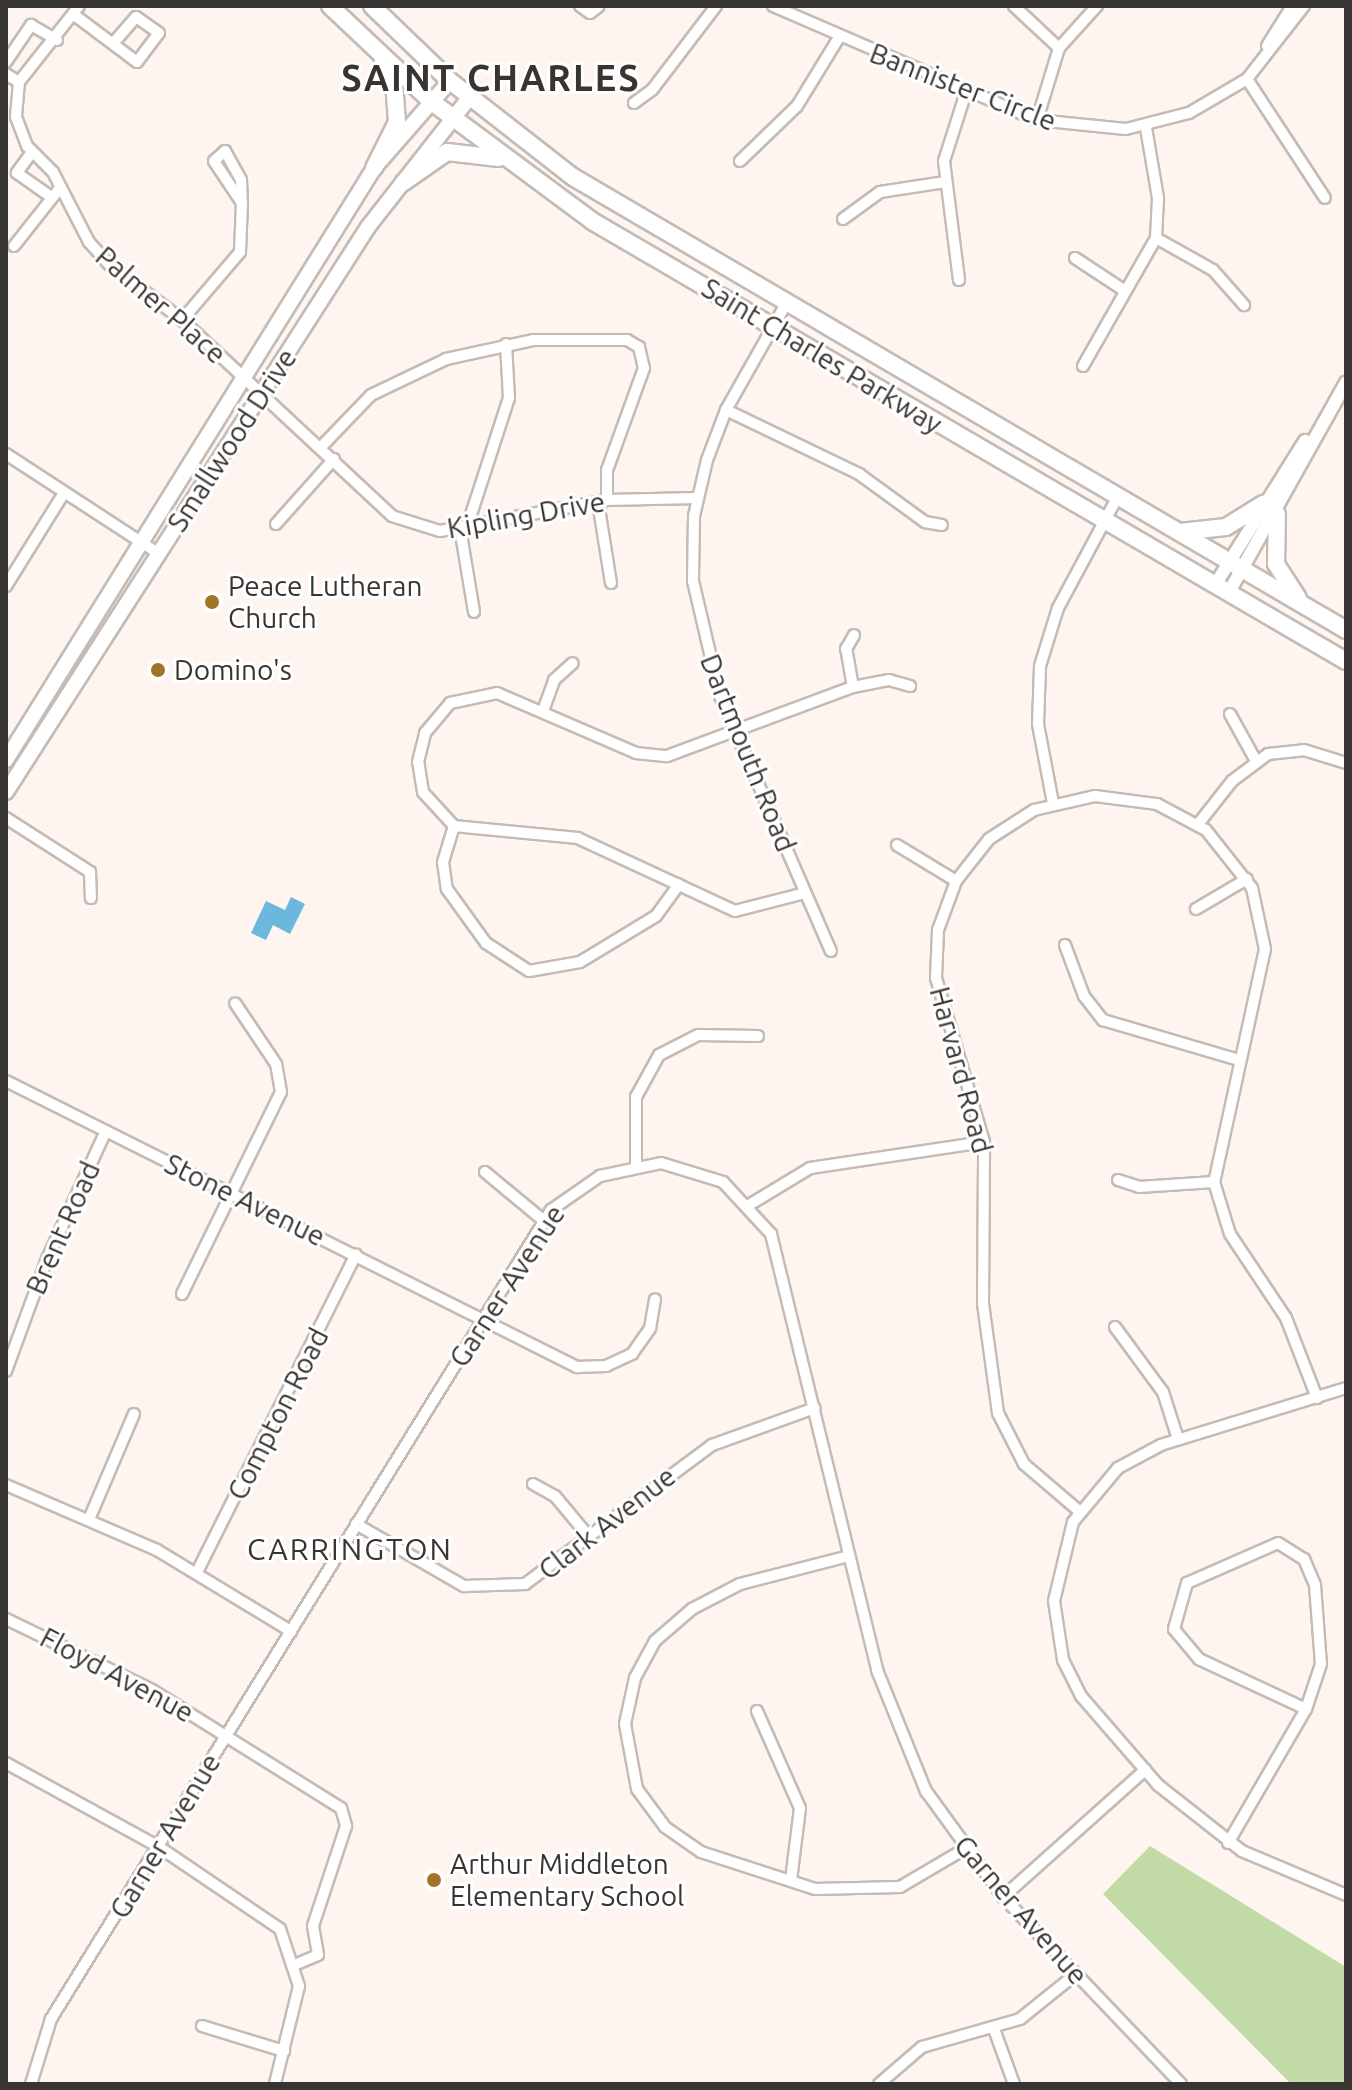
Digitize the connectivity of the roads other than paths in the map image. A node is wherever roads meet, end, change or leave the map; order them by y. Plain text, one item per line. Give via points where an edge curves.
1 (330, 6) edge
2 (372, 6) edge
3 (580, 6) edge
4 (599, 6) edge
5 (716, 6) edge
6 (773, 6) edge
7 (1014, 6) edge
8 (1097, 6) edge
9 (1292, 6) edge
10 (1304, 6) edge
11 (78, 11) edge
12 (838, 39) junction
13 (57, 40) junction
14 (115, 41) junction
15 (373, 46) junction
16 (1059, 48) junction
17 (6, 62) edge
18 (6, 74) edge
19 (1247, 79) junction
20 (450, 81) junction
21 (19, 82) junction
22 (966, 92) junction
23 (469, 98) junction
24 (432, 102) junction
25 (634, 103) dead end
26 (453, 116) junction
27 (1037, 120) junction
28 (1146, 128) junction
29 (32, 152) junction
30 (740, 161) dead end
31 (510, 162) junction
32 (374, 168) junction
33 (404, 182) junction
34 (945, 182) junction
35 (60, 188) junction
36 (51, 197) junction
37 (1325, 198) dead end
38 (242, 203) junction
39 (843, 219) dead end
40 (1156, 238) junction
41 (14, 246) dead end
42 (1075, 258) dead end
43 (959, 280) dead end
44 (1125, 291) junction
45 (787, 302) junction
46 (1244, 305) dead end
47 (182, 320) junction
48 (773, 327) junction
49 (506, 344) junction
50 (1083, 366) dead end
51 (243, 379) junction
52 (1346, 383) edge
53 (262, 397) junction
54 (726, 410) junction
55 (1326, 413) junction
56 (321, 447) junction
57 (6, 454) edge
58 (334, 459) junction
59 (64, 493) junction
60 (1118, 496) junction
61 (697, 498) junction
62 (602, 501) junction
63 (1263, 504) junction
64 (1277, 514) junction
65 (1105, 523) junction
66 (276, 524) dead end
67 (942, 525) dead end
68 (464, 528) junction
69 (1177, 532) junction
70 (142, 543) junction
71 (158, 553) junction
72 (1236, 566) junction
73 (611, 583) dead end
74 (6, 586) edge
75 (1222, 588) junction
76 (1304, 606) junction
77 (474, 612) dead end
78 (1346, 630) edge
79 (854, 635) dead end
80 (1346, 661) edge
81 (573, 663) dead end
82 (910, 686) dead end
83 (853, 687) junction
84 (543, 711) junction
85 (1230, 714) dead end
86 (736, 729) junction
87 (6, 760) edge
88 (1256, 761) junction
89 (1346, 763) edge
90 (6, 792) edge
91 (1053, 803) junction
92 (6, 818) edge
93 (1199, 823) junction
94 (454, 826) junction
95 (897, 845) dead end
96 (1247, 879) junction
97 (956, 881) junction
98 (679, 884) junction
99 (805, 893) junction
100 (91, 898) dead end
101 (1196, 909) dead end
102 (1065, 945) dead end
103 (831, 951) dead end
104 (235, 1003) dead end
105 (758, 1036) dead end
106 (1239, 1060) junction
107 (6, 1081) edge
108 (106, 1131) junction
109 (984, 1142) junction
110 (636, 1165) junction
111 (485, 1172) dead end
112 (1118, 1180) dead end
113 (1214, 1182) junction
114 (232, 1195) junction
115 (749, 1205) junction
116 (544, 1221) junction
117 (356, 1255) junction
118 (182, 1294) dead end
119 (655, 1299) dead end
120 (484, 1319) junction
121 (1115, 1327) dead end
122 (6, 1371) edge
123 (1346, 1388) edge
124 (1317, 1398) junction
125 (815, 1408) junction
126 (134, 1414) dead end
127 (1178, 1439) junction
128 (533, 1484) dead end
129 (6, 1485) edge
130 (1079, 1511) junction
131 (90, 1517) junction
132 (356, 1524) junction
133 (590, 1538) junction
134 (849, 1556) junction
135 (197, 1572) junction
136 (6, 1619) edge
137 (291, 1631) junction
138 (1306, 1709) junction
139 (757, 1711) dead end
140 (226, 1734) junction
141 (6, 1763) edge
142 (1145, 1770) junction
143 (1228, 1843) junction
144 (159, 1847) junction
145 (963, 1850) junction
146 (791, 1880) junction
147 (1346, 1895) edge
148 (1003, 1897) junction
149 (297, 1964) junction
150 (1076, 1974) junction
151 (202, 2026) dead end
152 (994, 2029) junction
153 (284, 2051) junction
154 (31, 2084) edge
155 (275, 2084) edge
156 (879, 2084) edge
157 (1014, 2084) edge
158 (1181, 2084) edge

1 - 15 main road, Saint Charles Parkway
2 - 20 main road, Saint Charles Parkway
3 - 4 street via 590,13
5 - 25 street via 659,82
6 - 12 street, Bannister Circle
7 - 16 street
8 - 16 street
9 - 19 street
10 - 19 street, Bannister Circle
11 - 13 street
11 - 14 street
12 - 22 street, Bannister Circle
12 - 30 street via 809,90
13 - 17 street via 31,25
13 - 21 street
14 - 14 street via 137,62 159,33 139,16
15 - 24 main road, Saint Charles Parkway
15 - 32 main road via 394,82 398,110
16 - 27 street
18 - 21 street
19 - 28 street, Bannister Circle
19 - 37 street
20 - 23 main road, Saint Charles Parkway
20 - 24 main road, Smallwood Drive
21 - 29 street, Palmer Place via 16,117
22 - 27 street, Bannister Circle
22 - 34 street via 946,146
23 - 26 main road, Smallwood Drive
23 - 45 main road, Saint Charles Parkway via 573,177
24 - 26 main road, Saint Charles Parkway
24 - 32 main road, Smallwood Drive
26 - 31 main road, Saint Charles Parkway
26 - 33 main road, Smallwood Drive
27 - 28 street, Bannister Circle via 1074,128
28 - 40 street via 1158,198
29 - 35 street, Palmer Place
29 - 36 street via 17,173
31 - 33 main road via 479,151 447,152
31 - 48 main road, Saint Charles Parkway via 592,221
32 - 51 main road, Smallwood Drive
33 - 53 main road, Smallwood Drive
34 - 39 street via 880,192
34 - 43 street
35 - 36 street
35 - 47 street, Palmer Place via 100,254
36 - 41 street
38 - 38 street via 232,155 217,154 227,189
38 - 47 street via 244,245
40 - 44 street
40 - 46 street via 1213,270
42 - 44 street
44 - 50 street
45 - 48 street, Dartmouth Road
45 - 60 main road, Saint Charles Parkway
47 - 51 street, Palmer Place
48 - 54 street, Dartmouth Road
48 - 65 main road, Saint Charles Parkway
49 - 56 street via 446,359 380,389
49 - 62 street via 610,338 639,347 644,368 607,470
49 - 68 street via 509,398
51 - 53 street, Palmer Place
51 - 70 main road, Smallwood Drive
52 - 55 street
53 - 56 street, Kipling Drive
53 - 71 main road, Smallwood Drive
54 - 61 street, Dartmouth Road
54 - 67 street via 859,474 925,522
55 - 63 street
55 - 64 street
56 - 58 street, Kipling Drive
57 - 59 street
58 - 66 street
58 - 68 street, Kipling Drive via 403,523 429,531
59 - 70 street
59 - 74 street
60 - 65 street
60 - 69 main road, Saint Charles Parkway
61 - 62 street, Kipling Drive
61 - 86 street, Dartmouth Road via 698,618
62 - 68 street, Kipling Drive
62 - 73 street
63 - 69 main road via 1226,527
63 - 72 street
64 - 72 street
64 - 76 main road via 1276,564
65 - 75 main road, Saint Charles Parkway
65 - 91 street via 1058,608 1040,666 1038,724
68 - 77 street
69 - 72 main road, Saint Charles Parkway
70 - 71 street
70 - 87 main road, Smallwood Drive
71 - 90 main road, Smallwood Drive
72 - 75 street
72 - 76 main road, Saint Charles Parkway
75 - 80 main road, Saint Charles Parkway
76 - 78 main road, Saint Charles Parkway
79 - 83 street via 846,649
81 - 84 street via 554,680
82 - 83 street via 889,680
83 - 86 street
84 - 86 street via 648,756 686,752
84 - 94 street via 483,693 450,703 431,722 421,742 420,782
85 - 88 street
86 - 99 street, Dartmouth Road
88 - 89 street via 1304,750
88 - 93 street
91 - 93 street, Harvard Road via 1117,796
91 - 97 street, Harvard Road via 989,839
92 - 100 street via 90,872
93 - 96 street
94 - 98 street via 578,838
94 - 98 street via 443,862 447,889 486,943 529,971 580,962 656,916
95 - 97 street
96 - 101 street
96 - 106 street via 1265,949
97 - 109 street, Harvard Road via 938,930 936,978
98 - 99 street via 735,911
99 - 103 street, Dartmouth Road
102 - 106 street via 1084,996 1103,1020
104 - 114 street via 276,1064 281,1092
105 - 110 street via 698,1035 659,1055 636,1097
106 - 113 street
107 - 108 street, Stone Avenue
108 - 114 street, Stone Avenue
108 - 122 street, Brent Road via 47,1259
109 - 115 street via 810,1168
109 - 130 street, Harvard Road via 983,1304 998,1413 1024,1464
110 - 115 street, Garner Avenue via 711,1175
110 - 116 street, Garner Avenue via 588,1181
111 - 116 street
112 - 113 street via 1147,1187
113 - 124 street via 1223,1221 1286,1318
114 - 117 street, Stone Avenue
114 - 118 street
115 - 125 street, Garner Avenue via 777,1249
116 - 120 street, Garner Avenue
117 - 120 street, Stone Avenue
117 - 135 street, Compton Road
119 - 120 street, Stone Avenue via 642,1343 598,1367 560,1361
120 - 132 street, Garner Avenue
121 - 127 street via 1163,1392
123 - 124 street
124 - 127 street
125 - 133 street, Clark Avenue via 712,1445
125 - 134 street, Garner Avenue
126 - 131 street
127 - 130 street via 1118,1468
128 - 133 street via 555,1496
129 - 131 street
130 - 142 street via 1054,1588 1059,1647 1081,1696
131 - 135 street
132 - 133 street, Clark Avenue via 443,1577 480,1589 538,1579
132 - 137 street, Garner Avenue
134 - 145 street, Garner Avenue via 898,1732
134 - 146 street via 773,1573 692,1609 655,1641 628,1702 630,1765 651,1813 701,1852
135 - 137 street
136 - 140 street, Floyd Avenue
137 - 140 street, Garner Avenue
138 - 138 street via 1184,1647 1174,1622 1187,1583 1263,1546 1283,1544 1299,1554 1315,1585 1321,1648
138 - 143 street
139 - 146 street via 800,1808
140 - 144 street, Garner Avenue
140 - 149 street, Floyd Avenue via 346,1816 313,1926 318,1955
141 - 144 street
142 - 143 street
142 - 148 street
143 - 147 street
144 - 149 street via 266,1915
144 - 154 street, Garner Avenue via 51,2019
145 - 146 street via 928,1876 882,1890 837,1892
145 - 148 street, Garner Avenue
148 - 150 street, Garner Avenue
149 - 153 street via 299,2000
150 - 152 street via 1030,2013
150 - 158 street, Garner Avenue
151 - 153 street
152 - 156 street via 920,2048
152 - 157 street
153 - 155 street

